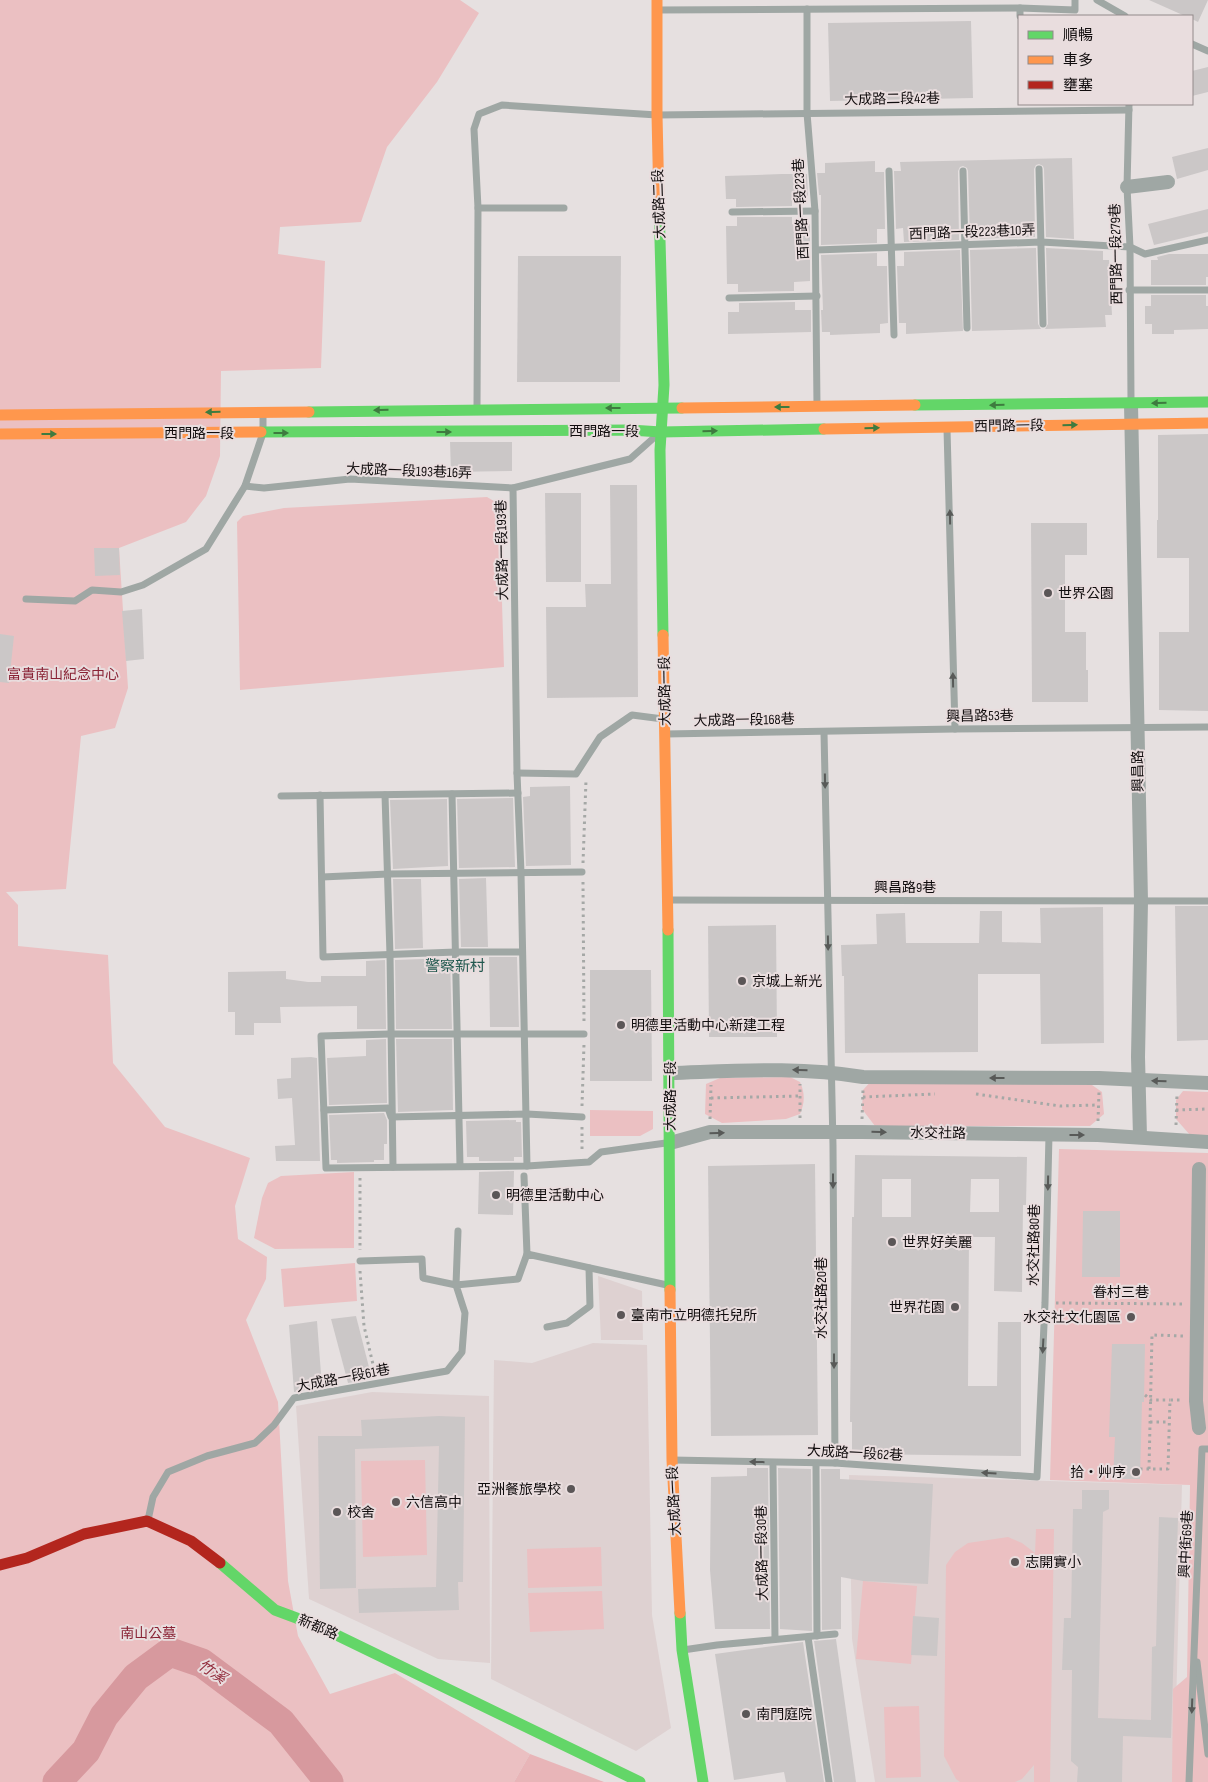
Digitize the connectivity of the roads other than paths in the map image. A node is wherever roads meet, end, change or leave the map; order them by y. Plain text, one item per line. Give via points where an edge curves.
1 (788, 0) edge
2 (956, 0) edge
3 (1075, 0) edge
4 (1098, 0) edge
5 (657, 5) edge
6 (957, 8) junction
7 (1020, 8) junction
8 (789, 9) junction
9 (807, 9) junction
10 (1020, 15) edge
11 (1123, 15) edge
12 (1193, 44) edge
13 (1208, 51) edge
14 (1021, 107) edge
15 (1129, 107) edge
16 (806, 113) junction
17 (656, 115) junction
18 (1039, 169) dead end
19 (890, 171) dead end
20 (963, 171) dead end
21 (1168, 182) dead end
22 (1127, 187) junction
23 (478, 208) junction
24 (564, 208) dead end
25 (816, 211) junction
26 (732, 212) dead end
27 (1208, 240) edge
28 (1041, 242) junction
29 (965, 245) junction
30 (1130, 247) junction
31 (892, 248) junction
32 (816, 250) junction
33 (1129, 290) junction
34 (1208, 290) edge
35 (817, 296) junction
36 (729, 298) dead end
37 (1043, 324) dead end
38 (967, 328) dead end
39 (894, 334) dead end
40 (1208, 402) edge
41 (1131, 404) junction
42 (817, 407) junction
43 (662, 408) junction
44 (477, 409) junction
45 (263, 412) junction
46 (0, 415) edge
47 (1208, 423) edge
48 (1131, 425) junction
49 (947, 427) junction
50 (661, 432) junction
51 (263, 433) junction
52 (0, 434) edge
53 (245, 486) junction
54 (513, 488) junction
55 (26, 599) dead end
56 (666, 720) junction
57 (1137, 727) junction
58 (1208, 727) edge
59 (955, 729) junction
60 (824, 732) junction
61 (666, 734) junction
62 (516, 773) junction
63 (518, 793) junction
64 (452, 794) junction
65 (320, 795) junction
66 (386, 795) junction
67 (281, 796) dead end
68 (582, 872) road end
69 (521, 873) junction
70 (388, 874) junction
71 (454, 874) junction
72 (322, 876) junction
73 (828, 899) junction
74 (668, 900) junction
75 (1208, 900) edge
76 (1141, 901) junction
77 (456, 952) junction
78 (522, 952) junction
79 (390, 955) junction
80 (524, 1033) junction
81 (390, 1034) junction
82 (458, 1034) junction
83 (584, 1034) road end
84 (830, 1072) junction
85 (670, 1073) junction
86 (1138, 1080) junction
87 (1208, 1083) edge
88 (324, 1110) junction
89 (527, 1114) junction
90 (460, 1115) junction
91 (582, 1116) road end
92 (391, 1117) junction
93 (832, 1132) junction
94 (1049, 1134) junction
95 (1140, 1137) junction
96 (1208, 1142) edge
97 (670, 1143) junction
98 (460, 1166) junction
99 (527, 1166) junction
100 (393, 1167) junction
101 (1199, 1169) dead end
102 (524, 1176) dead end
103 (458, 1231) dead end
104 (527, 1254) junction
105 (360, 1261) road end
106 (589, 1268) junction
107 (456, 1285) junction
108 (670, 1285) junction
109 (547, 1328) dead end
110 (1199, 1428) dead end
111 (1205, 1449) edge
112 (672, 1460) junction
113 (835, 1463) junction
114 (773, 1466) dead end
115 (816, 1466) dead end
116 (1037, 1477) joint
117 (147, 1521) junction
118 (0, 1565) edge
119 (835, 1634) dead end
120 (808, 1636) junction
121 (817, 1636) junction
122 (776, 1639) junction
123 (1194, 1640) junction
124 (682, 1650) junction
125 (1208, 1754) edge
126 (640, 1782) edge
127 (703, 1782) edge
128 (829, 1782) edge
129 (1189, 1782) edge

1 - 8 lane
2 - 6 lane
3 - 7 lane via 1075,10
4 - 11 lane
5 - 8 lane
5 - 17 street, 大成路二段
6 - 7 lane
6 - 9 lane
7 - 10 lane
8 - 9 lane
9 - 16 lane, 西門路一段223巷
12 - 13 lane
14 - 15 lane, 大成路二段42巷
14 - 16 lane, 大成路二段42巷
15 - 22 lane, 西門路一段279巷
16 - 17 lane, 大成路二段42巷
16 - 25 lane, 西門路一段223巷
17 - 23 lane, 大成路二段42巷 via 502,105 479,114 474,129
17 - 43 street, 大成路二段
18 - 28 lane
19 - 31 lane
20 - 29 lane
21 - 22 street
22 - 30 lane, 西門路一段279巷
23 - 24 lane
23 - 44 lane
25 - 26 lane
25 - 32 lane, 西門路一段223巷
27 - 30 lane, 西門路一段223巷10弄 via 1145,254
28 - 29 lane, 西門路一段223巷10弄
28 - 30 lane, 西門路一段223巷10弄
28 - 37 lane
29 - 31 lane, 西門路一段223巷10弄
29 - 38 lane
30 - 33 lane, 西門路一段279巷
31 - 32 lane, 西門路一段223巷10弄
31 - 39 lane
32 - 35 lane, 西門路一段223巷
33 - 34 lane
33 - 41 lane, 西門路一段279巷
35 - 36 lane
35 - 42 lane, 西門路一段223巷
40 -> 41 street, 西門路一段
41 -> 42 street, 西門路一段
41 - 48 street, 興昌路
42 -> 43 street, 西門路一段
43 -> 44 street, 西門路一段
43 - 50 street, 大成路一段
44 -> 45 street, 西門路一段
45 -> 46 street, 西門路一段
45 - 51 lane
47 - 48 street, 西門路一段
49 -> 48 street, 西門路一段
48 - 57 street, 興昌路
50 -> 49 street, 西門路一段
59 -> 49 lane
51 -> 50 street, 西門路一段
50 - 54 lane, 大成路一段193巷 via 630,459
50 - 56 street, 大成路一段
52 -> 51 street, 西門路一段
51 - 53 lane
53 - 54 lane, 大成路一段193巷16弄 via 264,488 350,479
53 - 55 lane via 206,550 143,585 121,592 92,590 75,601
54 - 62 lane, 大成路一段193巷
56 - 61 street, 大成路一段
56 - 62 lane via 632,715 600,737 576,774
57 - 58 lane, 興昌路53巷
57 - 59 lane, 興昌路53巷
57 - 76 street, 興昌路
59 - 60 lane, 興昌路53巷
60 - 61 lane, 大成路一段168巷
60 -> 73 lane, 水交社路20巷
61 - 74 street, 大成路一段
62 - 63 lane, 大成路一段193巷
63 - 64 lane
63 - 69 lane, 大成路一段193巷
64 - 66 lane
64 - 71 lane
65 - 66 lane
65 - 67 lane
65 - 72 lane
66 - 70 lane
68 - 69 lane
69 - 71 lane
69 - 78 lane, 大成路一段193巷
70 - 71 lane
70 - 72 lane
70 - 79 lane
71 - 77 lane
72 - 79 lane via 323,957
73 - 74 lane, 興昌路9巷
73 - 76 lane, 興昌路9巷
73 -> 84 lane, 水交社路20巷
74 - 85 street, 大成路一段
75 - 76 lane, 興昌路9巷
76 - 86 street, 興昌路
77 - 78 lane
77 - 79 lane
77 - 82 lane
78 - 80 lane, 大成路一段193巷
79 - 81 lane
80 - 82 lane
80 - 83 lane
80 - 89 lane, 大成路一段193巷
81 - 82 lane
81 - 88 lane via 321,1036
81 - 92 lane
82 - 90 lane
84 -> 85 street
86 -> 84 street via 863,1077
84 - 93 lane, 水交社路20巷
85 - 97 street, 大成路一段
87 -> 86 street
86 - 95 street, 興昌路
88 - 92 lane via 388,1108
88 - 100 lane via 326,1168
89 - 90 lane
89 - 91 lane
89 - 99 lane, 大成路一段193巷
90 - 92 lane
90 - 98 lane
92 - 100 lane
93 -> 94 street, 水交社路
97 -> 93 street, 水交社路 via 710,1132
93 -> 113 lane, 水交社路20巷
94 -> 95 street, 水交社路
94 -> 116 lane, 水交社路80巷
95 - 96 street, 水交社路
97 - 99 lane via 601,1152 589,1162
97 - 108 street, 大成路一段
98 - 99 lane
98 - 100 lane
101 - 110 street via 1196,1400
102 - 104 lane
103 - 107 lane, 大成路一段61巷
104 - 106 lane
104 - 107 lane via 518,1279
105 - 107 lane via 422,1259 423,1278
106 - 108 lane
106 - 109 lane via 590,1306 566,1323
107 - 117 lane, 大成路一段61巷 via 465,1313 462,1352 447,1371 294,1398 274,1425 255,1443 207,1456 168,1472 153,1497
108 - 112 street, 大成路一段
111 - 123 lane, 興中街69巷
113 -> 112 lane, 大成路一段62巷
112 - 124 street, 大成路一段
116 -> 113 lane, 大成路一段62巷
114 - 122 lane, 大成路一段30巷
115 - 121 lane
117 - 118 street via 84,1534 27,1558
117 - 126 street, 新都路 via 191,1541 275,1610 318,1626
119 - 121 lane
120 - 121 lane
120 - 122 lane
120 - 128 lane
122 - 124 lane
123 - 125 lane, 興中街69巷
123 -> 129 lane, 興中街69巷
124 - 127 street, 大成路一段

